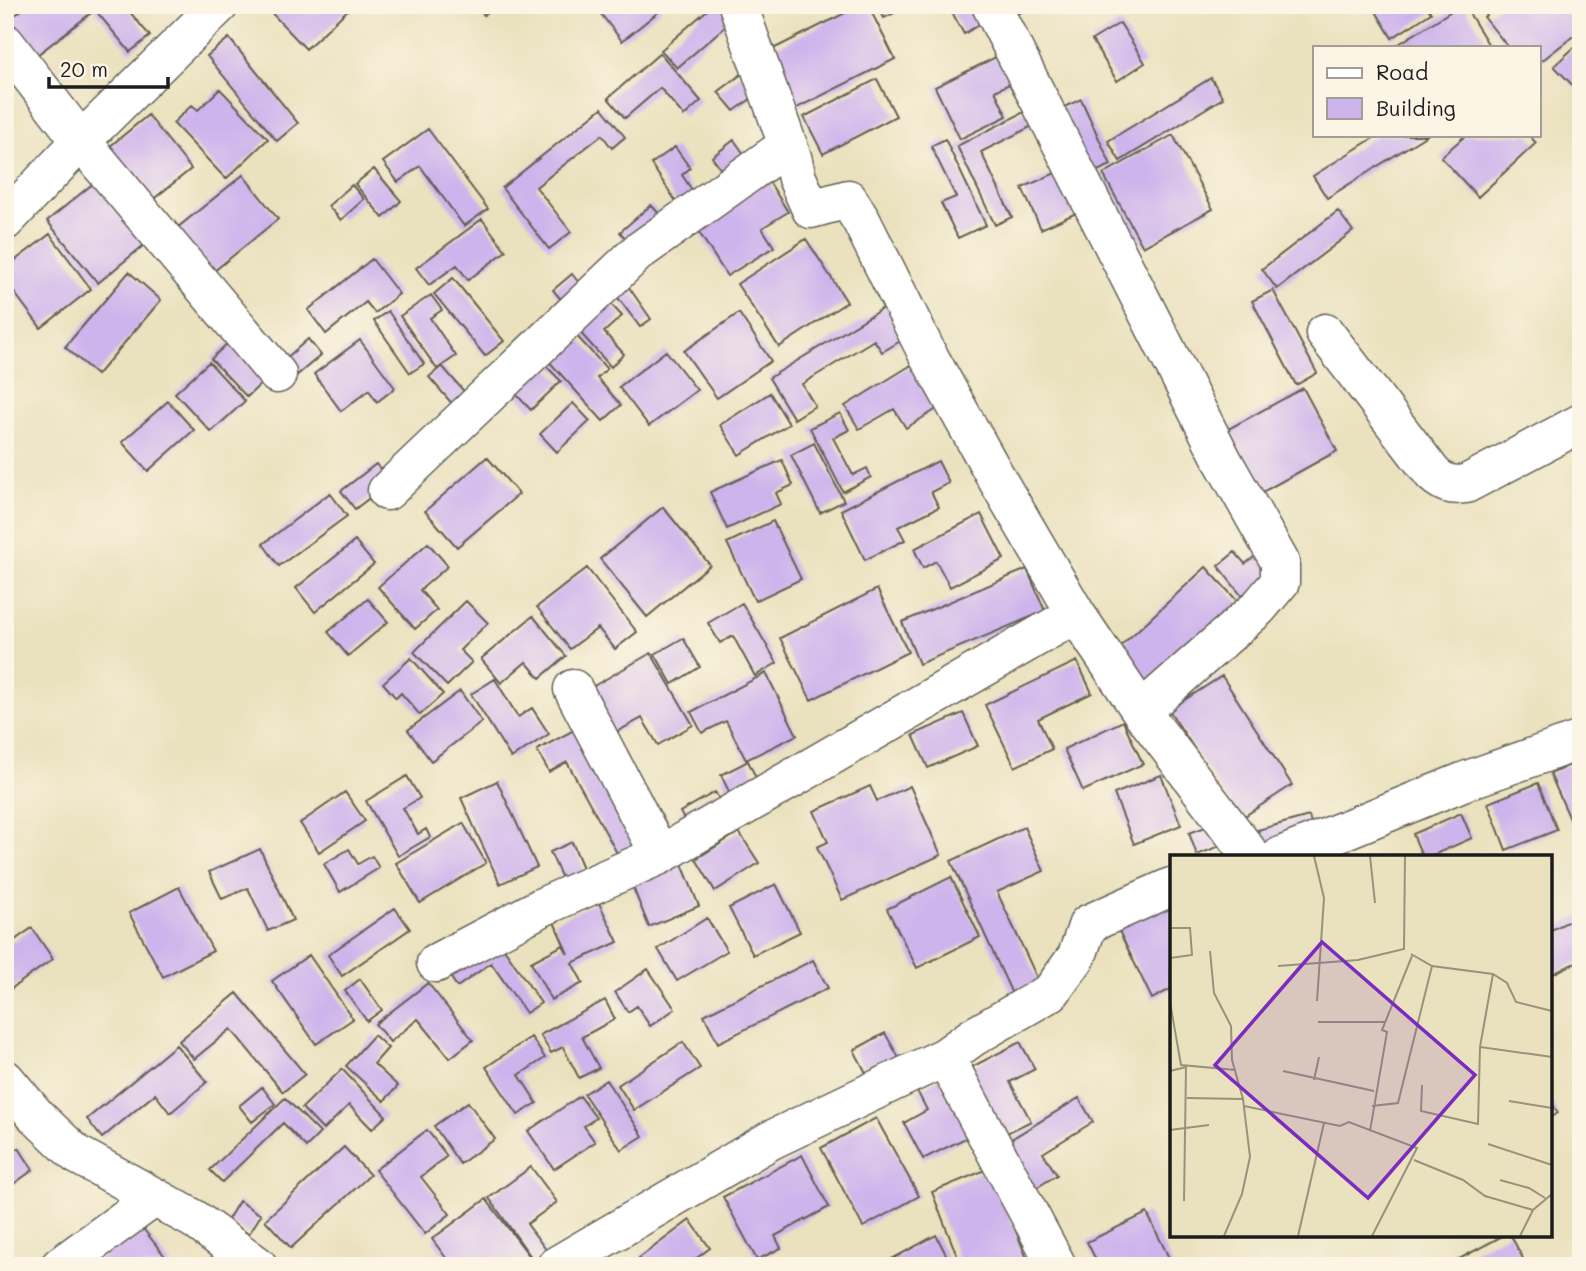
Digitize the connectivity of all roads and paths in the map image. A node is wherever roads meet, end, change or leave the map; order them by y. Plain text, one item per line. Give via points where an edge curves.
1 (219, 5) edge
2 (738, 5) edge
3 (991, 5) edge
4 (5, 43) edge
5 (80, 141) junction
6 (788, 145) junction
7 (5, 221) edge
8 (1325, 333) dead end
9 (277, 374) dead end
10 (1581, 424) edge
11 (387, 491) dead end
12 (1076, 614) junction
13 (573, 690) dead end
14 (1141, 711) junction
15 (1581, 740) edge
16 (660, 855) junction
17 (1250, 855) edge
18 (1283, 855) edge
19 (1170, 887) edge
20 (436, 963) dead end
21 (945, 1058) junction
22 (5, 1079) edge
23 (155, 1197) junction
24 (60, 1266) edge
25 (258, 1266) edge
26 (556, 1266) edge
27 (1057, 1266) edge

1 - 5 street
2 - 6 street
3 - 14 street via 1223,461 1280,562 1280,582 1258,608
4 - 5 street
5 - 7 street
5 - 9 street
6 - 11 street via 638,252
6 - 12 street via 811,209 848,199 927,353
8 - 10 street via 1443,483 1466,484
12 - 14 street
12 - 16 street
13 - 16 street
14 - 17 street
15 - 18 street via 1465,781
16 - 20 street via 542,907
19 - 21 street via 1088,924 1077,956 1051,992
21 - 26 street via 771,1140
21 - 27 street
22 - 23 street via 76,1154
23 - 24 street
23 - 25 street

